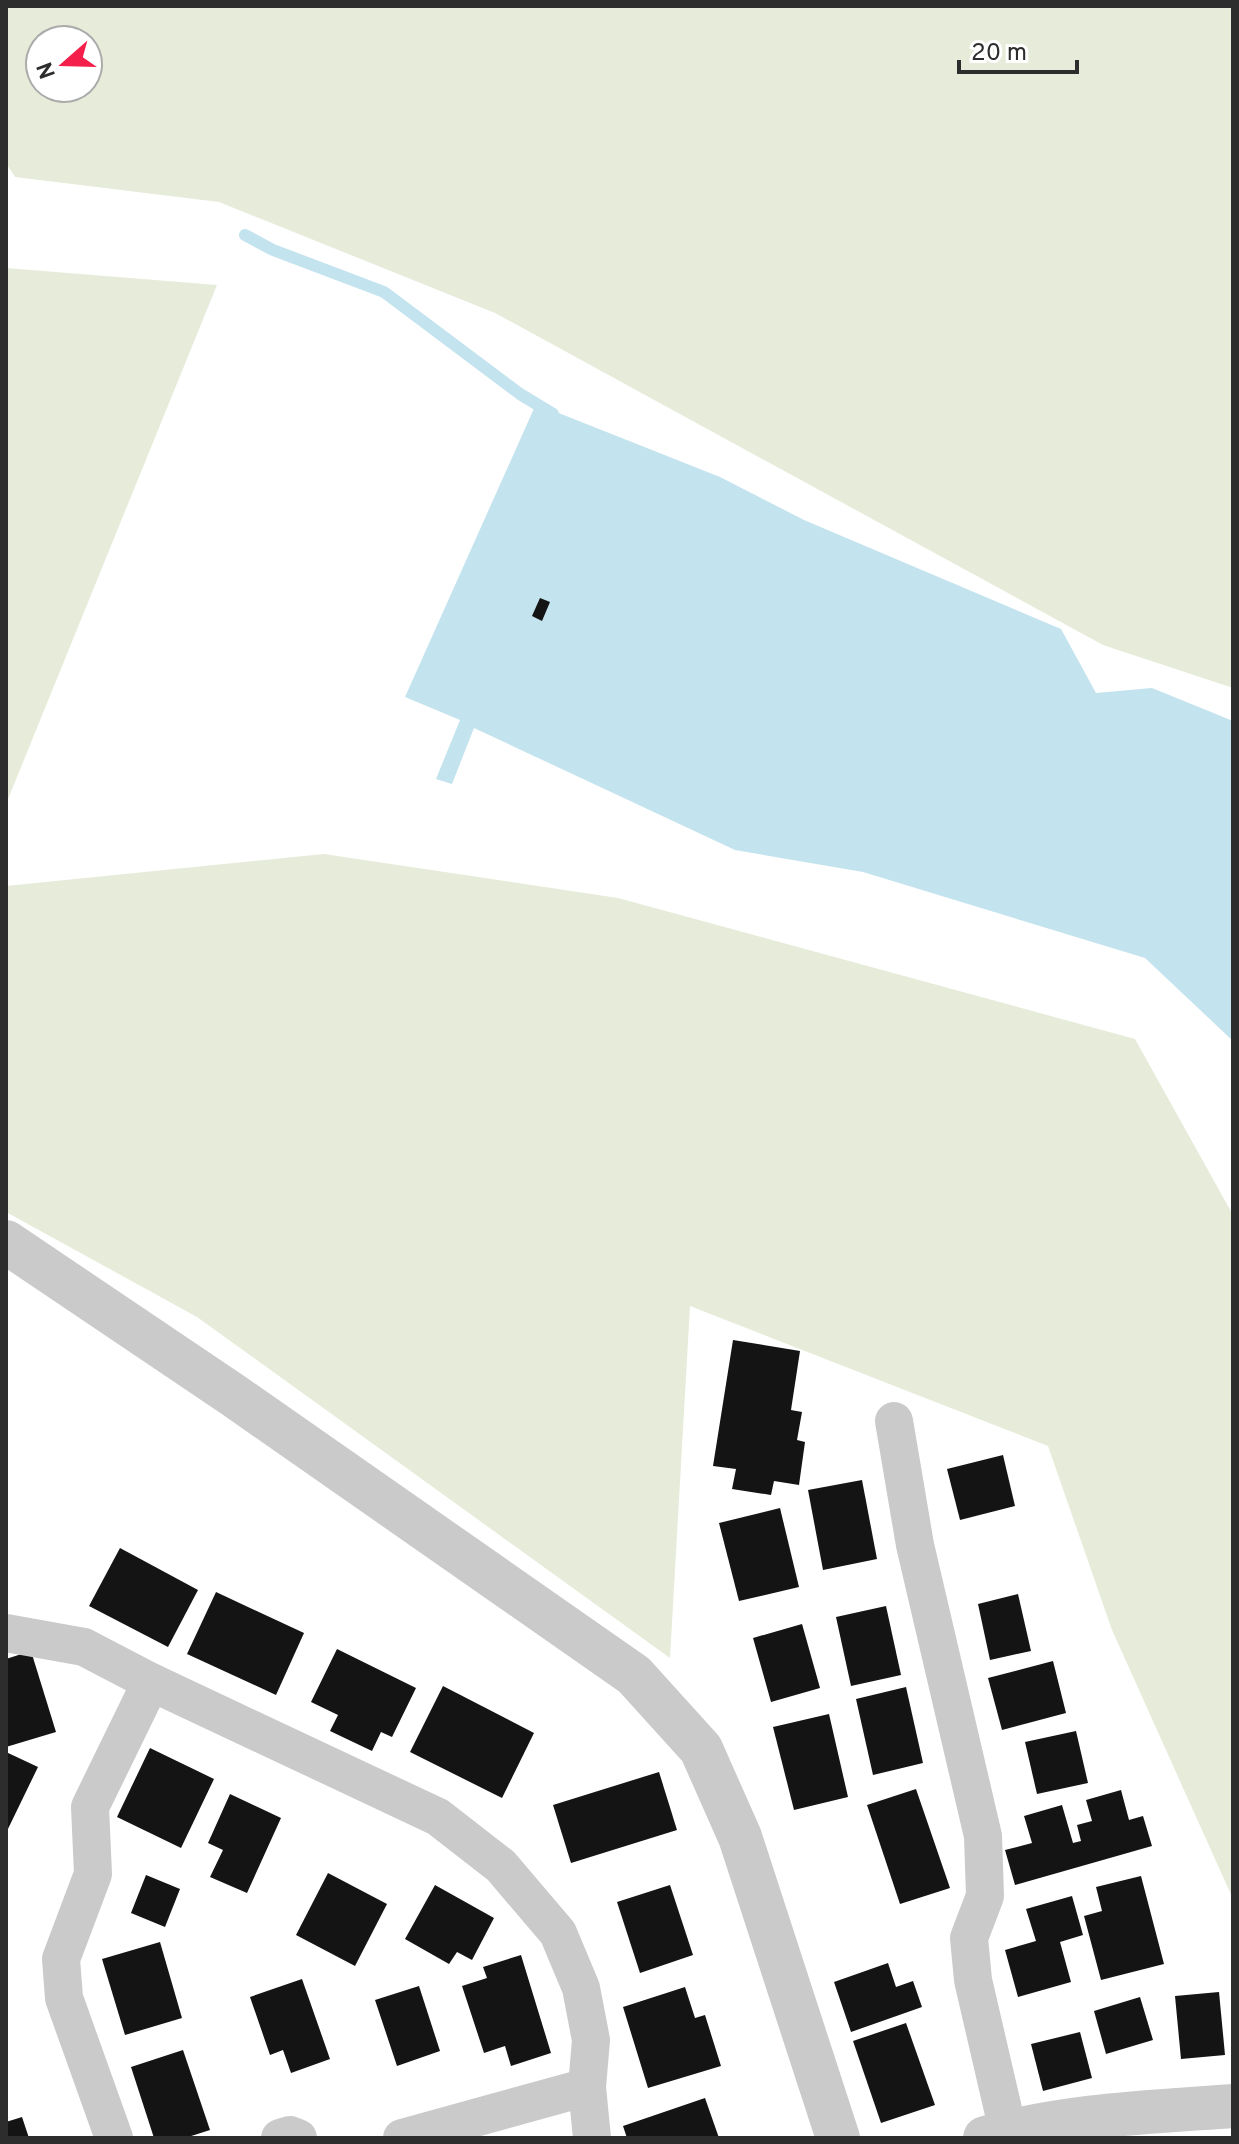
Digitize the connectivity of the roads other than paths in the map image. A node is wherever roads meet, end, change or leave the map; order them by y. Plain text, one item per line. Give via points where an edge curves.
1 (6, 1242) edge
2 (894, 1421) dead end
3 (6, 1633) edge
4 (151, 1682) junction
5 (587, 2087) junction
6 (1233, 2106) edge
7 (1122, 2126) edge
8 (996, 2135) edge
9 (114, 2138) edge
10 (280, 2138) edge
11 (298, 2138) edge
12 (402, 2138) edge
13 (592, 2138) edge
14 (838, 2138) edge

1 - 14 street via 634,1675 701,1749 740,1837
2 - 8 street via 915,1545 983,1836 985,1896 969,1938
3 - 4 street via 84,1647
4 - 5 street via 438,1817 501,1866 558,1933 581,1988 591,2040
4 - 9 street via 90,1807 93,1874 61,1959 64,1998
5 - 12 street
5 - 13 street
6 - 7 street
7 - 8 street
10 - 11 street

